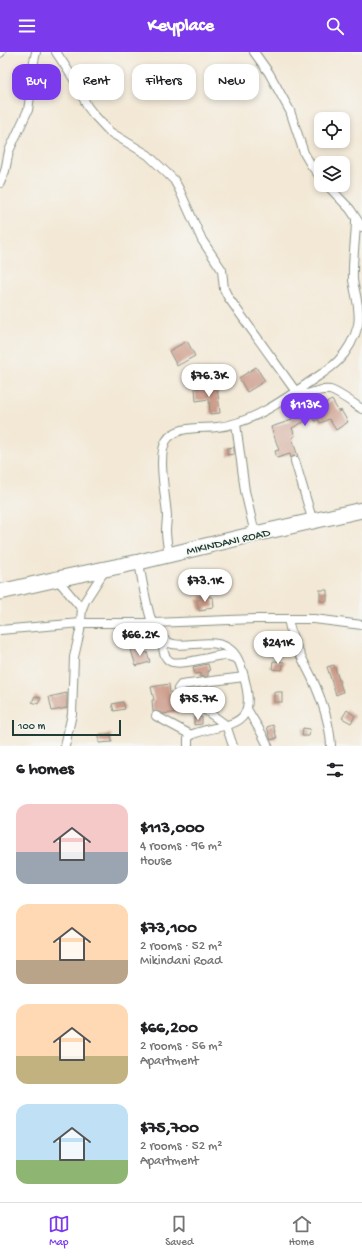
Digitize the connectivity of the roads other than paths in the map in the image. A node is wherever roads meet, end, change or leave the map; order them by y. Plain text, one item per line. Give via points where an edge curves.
1 (36, 52) edge
2 (56, 52) edge
3 (254, 52) edge
4 (314, 169) edge
5 (0, 183) edge
6 (334, 192) edge
7 (356, 219) junction
8 (362, 227) edge
9 (296, 391) junction
10 (362, 409) edge
11 (236, 424) junction
12 (296, 461) dead end
13 (362, 510) edge
14 (313, 522) junction
15 (255, 534) junction
16 (169, 555) junction
17 (139, 562) junction
18 (105, 569) junction
19 (57, 579) junction
20 (0, 592) edge
21 (82, 609) junction
22 (288, 619) junction
23 (81, 623) junction
24 (153, 623) junction
25 (362, 625) edge
26 (0, 630) edge
27 (164, 640) junction
28 (237, 659) junction
29 (244, 677) junction
30 (247, 709) junction
31 (156, 716) dead end
32 (226, 725) junction
33 (191, 735) junction
34 (65, 746) edge
35 (188, 746) edge
36 (233, 746) edge
37 (268, 746) edge
38 (331, 746) edge

1 - 5 street via 28,110 9,151
2 - 9 street via 94,115 110,132 148,156 174,180 202,240 222,270 224,289 228,297
3 - 4 street via 290,111 304,153
6 - 7 street
7 - 8 street
7 - 9 street via 353,280 358,324 353,339 336,363
9 - 10 street via 307,394 322,389 330,390
9 - 11 street
11 - 15 street via 245,491
11 - 16 street via 183,430 166,441 162,472
12 - 14 street
13 - 14 highway, MIKINDANI ROAD
14 - 15 highway, MIKINDANI ROAD
15 - 16 highway, MIKINDANI ROAD
16 - 17 highway, MIKINDANI ROAD
17 - 18 highway, MIKINDANI ROAD
17 - 24 street via 144,594
18 - 19 highway, MIKINDANI ROAD
18 - 21 street
19 - 20 highway, MIKINDANI ROAD
19 - 21 street
21 - 23 street
22 - 24 street
22 - 25 street via 314,619
22 - 38 street via 293,643 324,707
23 - 24 street
23 - 26 street
23 - 34 street via 74,657 72,714
24 - 27 street via 155,630
27 - 28 street via 176,645 221,645 231,650
27 - 28 street via 163,650 172,662 223,655
28 - 29 street
29 - 30 street via 248,694
29 - 32 street via 182,685 178,688
30 - 32 street via 238,721
30 - 37 street
31 - 33 street
32 - 33 street
32 - 36 street
33 - 35 street

